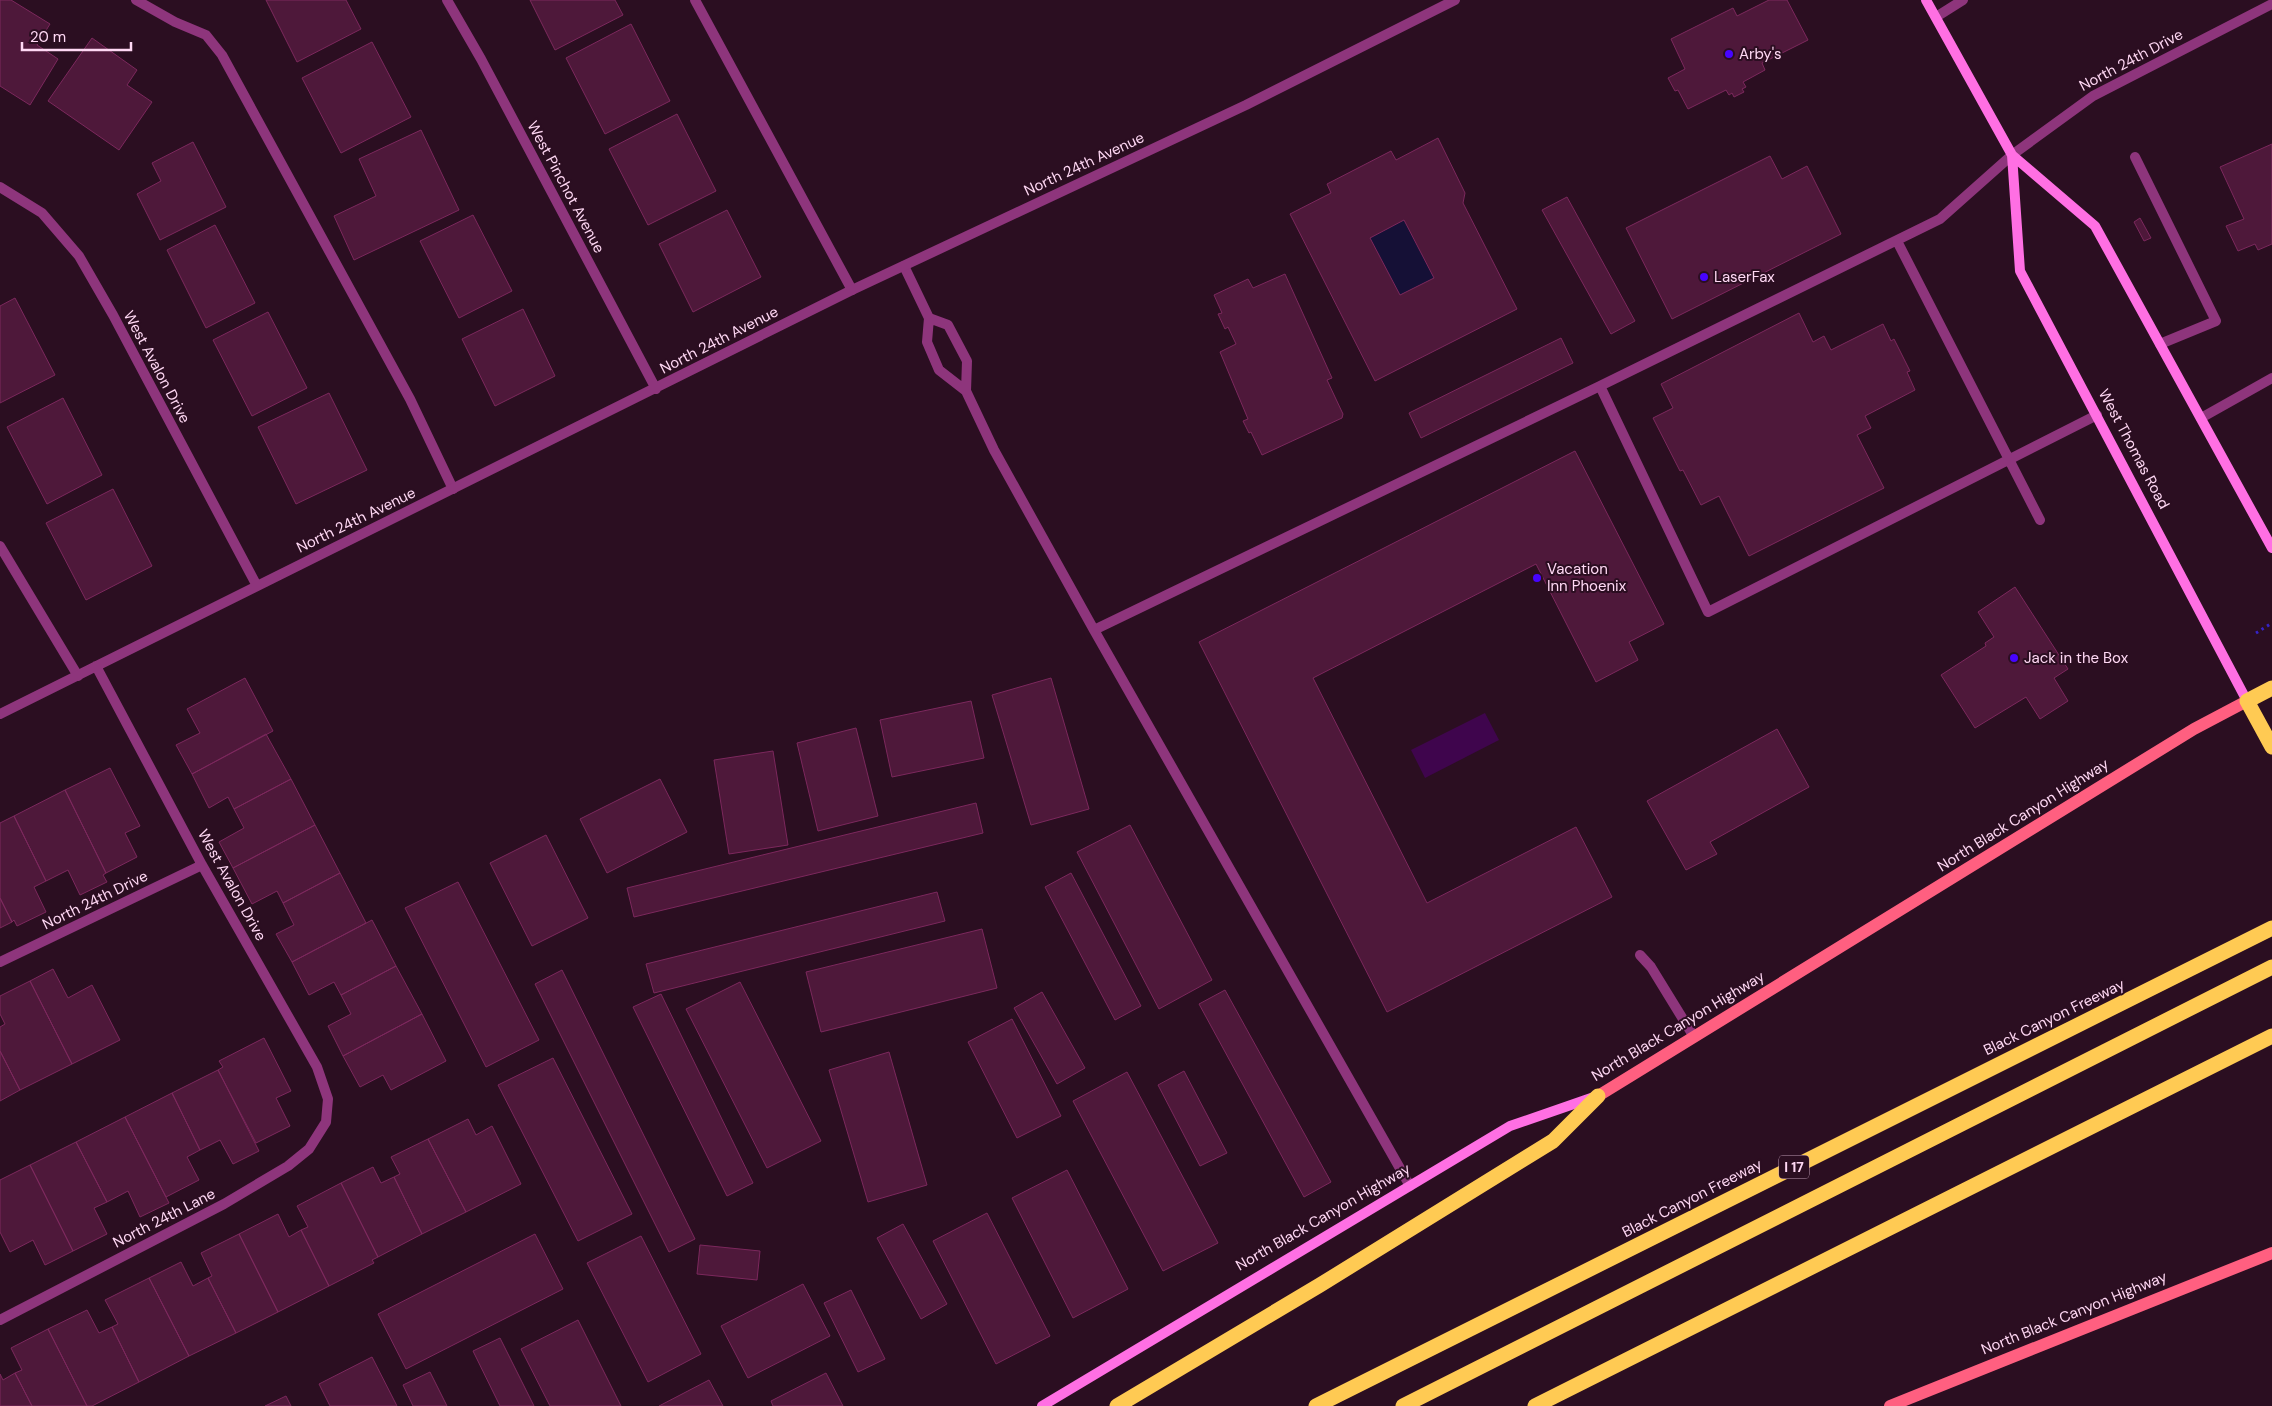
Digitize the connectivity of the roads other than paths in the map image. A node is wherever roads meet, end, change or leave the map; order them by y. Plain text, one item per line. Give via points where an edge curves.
1 (136, 0) edge
2 (447, 0) edge
3 (695, 0) edge
4 (1455, 0) edge
5 (1926, 0) edge
6 (1963, 0) edge
7 (2272, 4) edge
8 (1936, 17) junction
9 (2012, 155) junction
10 (2136, 157) dead end
11 (0, 187) edge
12 (1897, 240) junction
13 (904, 266) junction
14 (852, 290) junction
15 (929, 318) junction
16 (2160, 344) junction
17 (2272, 378) edge
18 (1600, 386) junction
19 (656, 389) junction
20 (966, 391) junction
21 (2097, 415) junction
22 (2201, 418) junction
23 (2008, 460) junction
24 (453, 489) junction
25 (2040, 520) dead end
26 (0, 546) edge
27 (2272, 548) edge
28 (257, 586) junction
29 (1094, 630) junction
30 (96, 666) junction
31 (78, 676) junction
32 (2272, 688) edge
33 (2247, 701) junction
34 (0, 714) edge
35 (2272, 747) edge
36 (202, 864) junction
37 (2272, 928) edge
38 (1640, 955) dead end
39 (0, 962) edge
40 (2272, 968) edge
41 (2272, 1036) edge
42 (1694, 1037) junction
43 (1598, 1096) junction
44 (326, 1122) joint
45 (1410, 1186) junction
46 (2272, 1253) edge
47 (0, 1320) edge
48 (1042, 1406) edge
49 (1117, 1406) edge
50 (1316, 1406) edge
51 (1403, 1406) edge
52 (1535, 1406) edge
53 (1890, 1406) edge

1 - 24 street via 206,35 222,56 410,399
2 - 19 street, West Pinchot Avenue
3 - 14 street
4 - 13 street, North 24th Avenue via 1246,105
5 - 8 main road, West Thomas Road
6 - 8 street
7 - 9 street, North 24th Drive via 2093,96
8 - 9 main road, West Thomas Road
9 - 12 street, North 24th Drive via 1940,219
9 - 16 main road, West Thomas Road via 2095,226
9 - 21 main road, West Thomas Road via 2020,271
10 - 16 street via 2216,321
11 - 28 street, West Avalon Drive via 42,214 78,256 113,315
12 - 18 street, North 24th Drive
12 - 23 street
13 - 14 street, North 24th Avenue
13 - 15 street
14 - 19 street, North 24th Avenue
15 - 20 street via 927,342 939,370
15 - 20 street via 948,325 967,361
16 - 22 main road, West Thomas Road
17 - 22 street
18 - 23 street via 1708,612
18 - 29 street, North 24th Drive
19 - 24 street, North 24th Avenue
20 - 29 street via 994,450
21 - 23 street
21 - 33 main road, West Thomas Road
22 - 27 main road, West Thomas Road
23 - 25 street
24 - 28 street, North 24th Avenue
26 - 31 street
28 - 30 street, North 24th Avenue
29 - 45 street
30 - 31 street, North 24th Avenue
30 - 36 street, West Avalon Drive
31 - 34 street, North 24th Avenue
32 - 33 highway, North Black Canyon Highway
33 - 35 highway, West Thomas Road
33 - 42 main road, North Black Canyon Highway via 2194,730
36 - 39 street, North 24th Drive
36 - 44 street, West Avalon Drive via 317,1067 328,1099
37 - 50 highway, Black Canyon Freeway / I 17
38 - 42 street via 1651,967
40 - 51 highway
41 - 52 highway
42 - 43 main road, North Black Canyon Highway
43 - 45 main road, North Black Canyon Highway via 1510,1126
43 - 49 highway via 1553,1141 1320,1286
44 - 47 street, North 24th Lane via 308,1149 288,1166 224,1204
45 - 48 main road, North Black Canyon Highway
46 - 53 main road, North Black Canyon Highway

